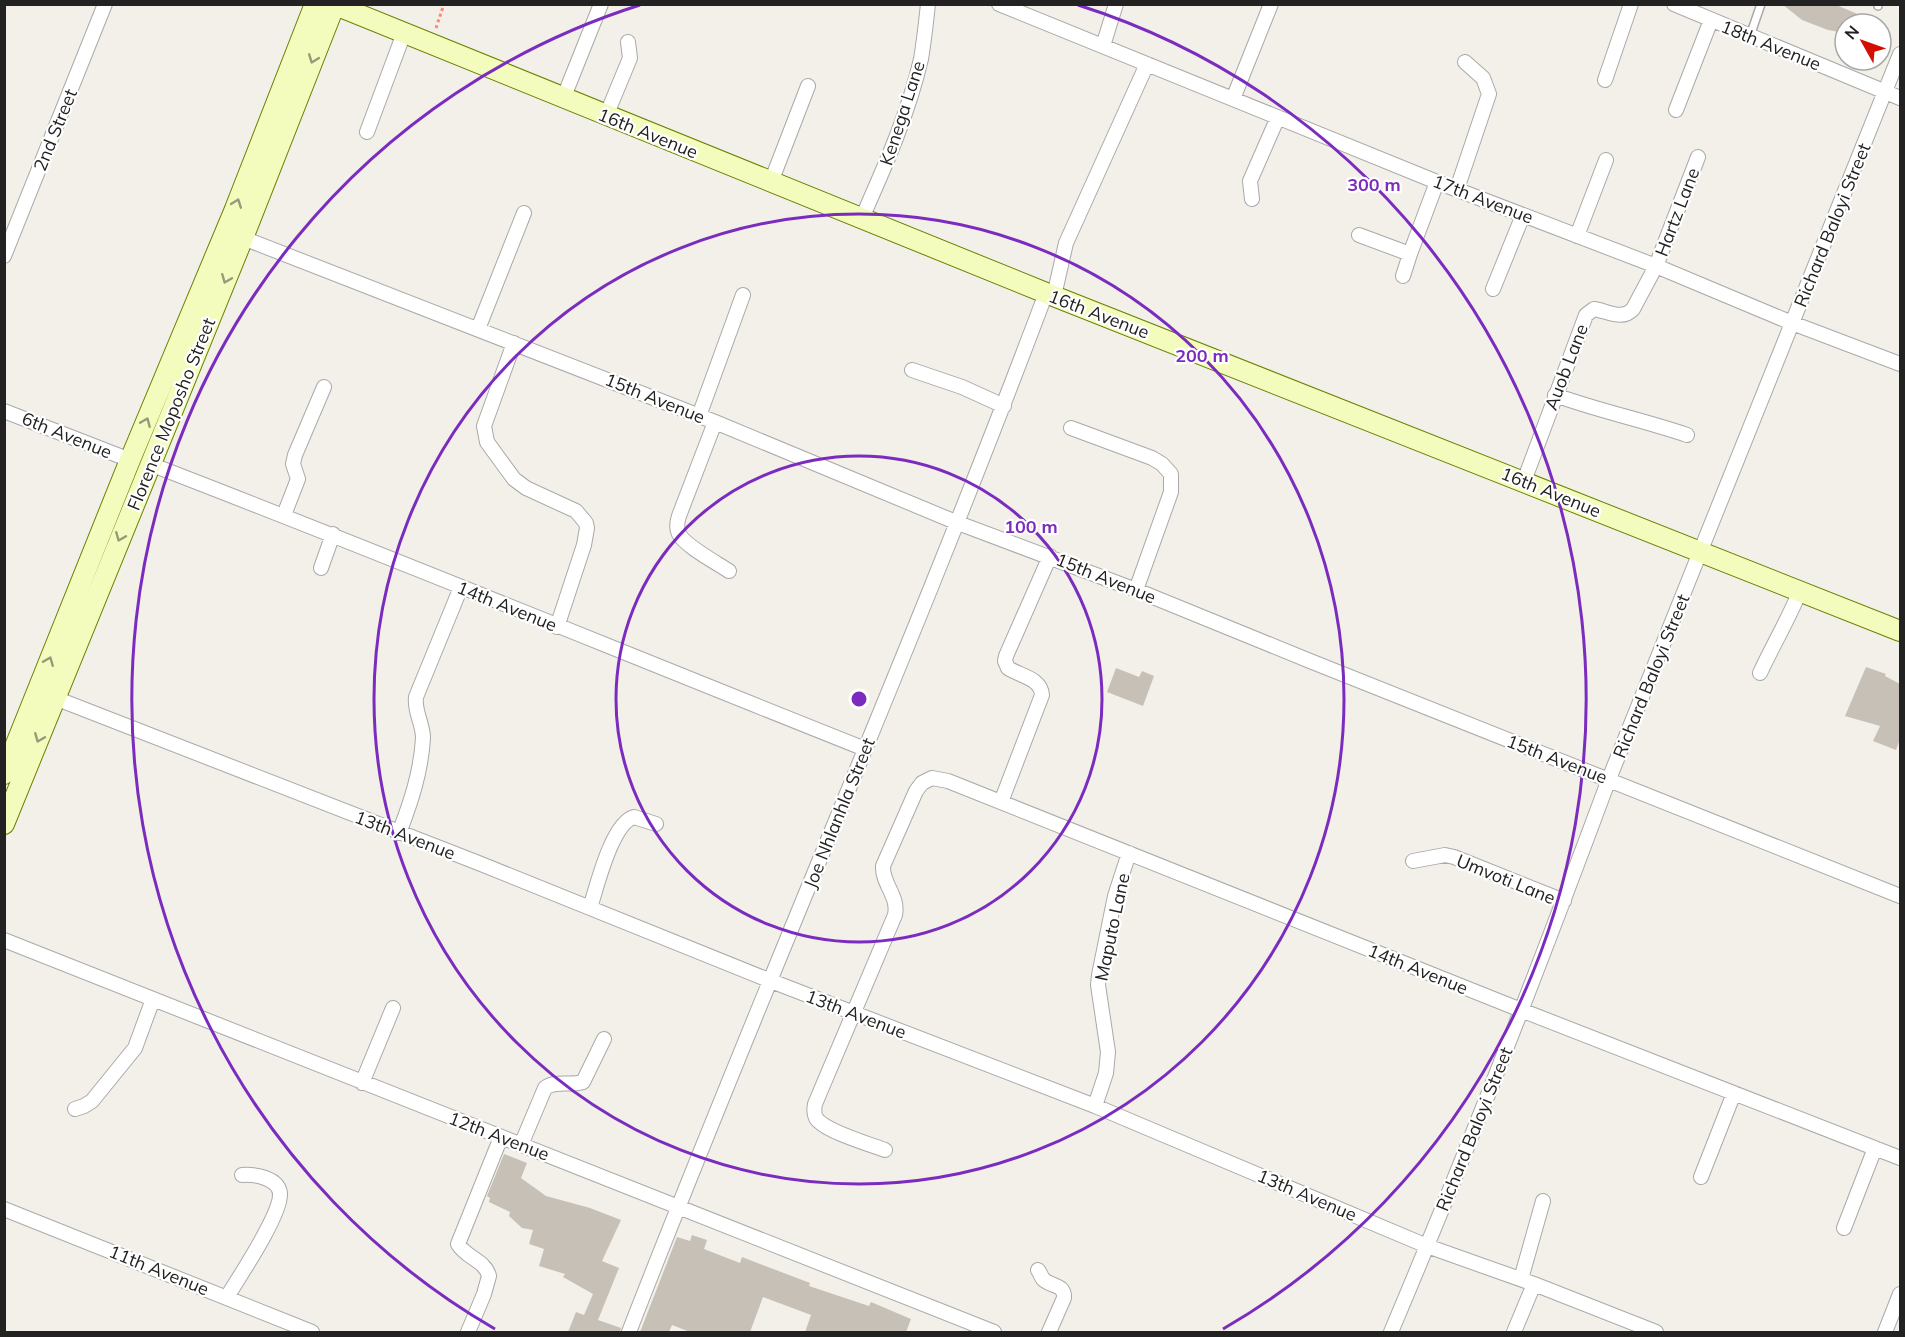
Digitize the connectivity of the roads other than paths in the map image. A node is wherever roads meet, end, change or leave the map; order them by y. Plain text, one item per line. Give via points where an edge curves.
1 (105, 4) edge
2 (315, 4) edge
3 (601, 4) edge
4 (928, 4) edge
5 (999, 4) edge
6 (1116, 4) edge
7 (1271, 4) edge
8 (1631, 4) edge
9 (1674, 4) edge
10 (1761, 4) edge
11 (334, 5) edge
12 (1711, 20) junction
13 (404, 33) junction
14 (1750, 36) junction
15 (628, 42) dead end
16 (1103, 46) junction
17 (1900, 54) edge
18 (1465, 62) dead end
19 (1147, 64) junction
20 (1605, 80) dead end
21 (808, 86) dead end
22 (1885, 92) junction
23 (1900, 98) edge
24 (563, 99) junction
25 (1233, 99) junction
26 (1676, 110) dead end
27 (606, 116) junction
28 (1278, 117) junction
29 (367, 132) dead end
30 (1698, 157) dead end
31 (1606, 160) dead end
32 (771, 182) junction
33 (1437, 182) junction
34 (1457, 189) junction
35 (1252, 199) dead end
36 (524, 213) dead end
37 (1523, 215) junction
38 (862, 218) junction
39 (1359, 235) dead end
40 (1577, 236) junction
41 (243, 238) junction
42 (1410, 254) junction
43 (4, 256) edge
44 (1656, 267) junction
45 (1403, 276) dead end
46 (1493, 289) dead end
47 (1050, 295) junction
48 (743, 296) dead end
49 (1792, 323) junction
50 (478, 329) junction
51 (514, 343) junction
52 (1900, 364) edge
53 (912, 370) dead end
54 (324, 387) dead end
55 (1555, 395) junction
56 (1004, 406) junction
57 (4, 411) edge
58 (699, 416) junction
59 (715, 422) junction
60 (1071, 428) dead end
61 (1687, 435) dead end
62 (130, 460) junction
63 (150, 464) junction
64 (1524, 481) junction
65 (284, 515) junction
66 (958, 523) junction
67 (333, 534) junction
68 (1701, 552) junction
69 (1050, 556) junction
70 (321, 568) dead end
71 (729, 571) dead end
72 (461, 587) junction
73 (1136, 590) junction
74 (1800, 591) junction
75 (557, 627) junction
76 (1900, 631) edge
77 (1760, 673) dead end
78 (55, 698) junction
79 (864, 749) junction
80 (4, 774) edge
81 (1609, 779) junction
82 (1001, 802) junction
83 (4, 824) edge
84 (656, 824) dead end
85 (399, 833) junction
86 (1129, 854) junction
87 (1413, 861) dead end
88 (1900, 896) edge
89 (1563, 901) junction
90 (590, 908) junction
91 (4, 940) edge
92 (771, 981) junction
93 (153, 999) junction
94 (393, 1008) dead end
95 (1521, 1010) junction
96 (853, 1012) junction
97 (604, 1039) dead end
98 (362, 1083) junction
99 (1734, 1093) junction
100 (1095, 1106) junction
101 (75, 1108) dead end
102 (501, 1137) junction
103 (521, 1145) junction
104 (1875, 1148) junction
105 (885, 1150) dead end
106 (1900, 1158) edge
107 (243, 1175) dead end
108 (1701, 1178) dead end
109 (1543, 1201) dead end
110 (678, 1206) junction
111 (4, 1209) edge
112 (1844, 1228) dead end
113 (1427, 1246) junction
114 (1038, 1270) dead end
115 (1528, 1282) junction
116 (1900, 1294) edge
117 (227, 1298) junction
118 (312, 1332) edge
119 (468, 1332) edge
120 (629, 1332) edge
121 (994, 1332) edge
122 (1049, 1332) edge
123 (1391, 1332) edge
124 (1514, 1332) edge
125 (1656, 1332) edge
126 (1886, 1332) edge

1 - 43 street, 2nd Street
62 -> 2 street, Florence Moposho Street
3 - 24 street
4 - 38 street, Kenega Lane via 910,100
5 - 16 street, 17th Avenue
6 - 16 street
7 - 25 street
8 - 20 street
9 - 12 street, 18th Avenue
10 - 14 lane
11 - 13 street, 16th Avenue
11 -> 41 street, Florence Moposho Street
12 - 14 street, 18th Avenue
12 - 26 street
13 - 24 street, 16th Avenue
13 - 29 street
14 - 22 street, 18th Avenue
15 - 27 street via 630,58
16 - 19 street, 17th Avenue
17 - 22 street, Richard Baloyi Street
18 - 34 street via 1479,72 1489,94
19 - 25 street, 17th Avenue
19 - 47 street, Joe Nhlanhla Street via 1066,243
21 - 32 street
22 - 23 street, 18th Avenue
22 - 49 street, Richard Baloyi Street
24 - 27 street, 16th Avenue
25 - 28 street, 17th Avenue
27 - 32 street, 16th Avenue
28 - 33 street, 17th Avenue
28 - 35 street via 1250,181
30 - 44 street, Hartz Lane
31 - 40 street
32 - 38 street, 16th Avenue
33 - 34 street, 17th Avenue
33 - 42 street
34 - 37 street, 17th Avenue
36 - 50 street
37 - 40 street, 17th Avenue
37 - 46 street
38 - 47 street, 16th Avenue
39 - 42 street
40 - 44 street, 17th Avenue
41 - 50 street, 15th Avenue
41 -> 63 street, Florence Moposho Street
42 - 45 street
44 - 49 street, 17th Avenue
44 - 55 street, Auob Lane via 1629,313 1622,316 1588,311
47 - 56 street, Joe Nhlanhla Street
47 - 64 street, 16th Avenue
48 - 58 street
49 - 52 street, 17th Avenue
49 - 68 street, Richard Baloyi Street
50 - 51 street, 15th Avenue
51 - 58 street, 15th Avenue
51 - 75 street via 484,426 487,442 514,479 576,511 587,528
53 - 56 street
54 - 65 street via 295,455 293,464 298,479
55 - 61 street
55 - 64 street, Auob Lane
56 - 66 street, Joe Nhlanhla Street
57 - 62 street, 6th Avenue
58 - 59 street, 15th Avenue
59 - 66 street, 15th Avenue
59 - 71 street via 677,525 686,542
60 - 73 street via 1152,458 1172,474 1171,492
80 -> 62 street, Florence Moposho Street
63 - 65 street, 14th Avenue
63 -> 78 street, Florence Moposho Street
64 - 68 street, 16th Avenue
65 - 67 street, 14th Avenue
66 - 69 street, 15th Avenue
66 - 79 street, Joe Nhlanhla Street
67 - 70 street
67 - 72 street, 14th Avenue
68 - 74 street, 16th Avenue
68 - 81 street, Richard Baloyi Street
69 - 73 street, 15th Avenue
69 - 82 street via 1005,661 1008,668 1035,681 1042,695
72 - 75 street, 14th Avenue
72 - 85 street via 416,697 422,728 419,769
73 - 81 street, 15th Avenue
74 - 76 street, 16th Avenue
74 - 77 street
75 - 79 street, 14th Avenue
78 -> 83 street, Florence Moposho Street
78 - 85 street, 13th Avenue
79 - 92 street, Joe Nhlanhla Street
81 - 88 street, 15th Avenue
81 - 89 street, Richard Baloyi Street
82 - 86 street, 14th Avenue
82 - 96 street, 14th Avenue via 938,778 919,787 883,866 897,908
84 - 90 street via 634,817 624,823 614,839
85 - 90 street, 13th Avenue
86 - 95 street, 14th Avenue
86 - 100 street, Maputo Lane via 1115,896 1099,975 1108,1052
87 - 89 street, Umvoti Lane via 1454,857
89 - 95 street, Richard Baloyi Street
90 - 92 street, 13th Avenue
91 - 93 street, 12th Avenue
92 - 96 street, 13th Avenue
92 - 110 street, Joe Nhlanhla Street
93 - 98 street, 12th Avenue
93 - 101 street via 133,1051 92,1101
94 - 98 street
95 - 99 street, 14th Avenue
95 - 113 street, Richard Baloyi Street
96 - 100 street, 13th Avenue
96 - 105 street via 814,1112 828,1128
97 - 103 street via 583,1082 549,1084 545,1088
98 - 102 street, 12th Avenue
99 - 104 street, 14th Avenue
99 - 108 street
100 - 113 street, 13th Avenue
102 - 103 street, 12th Avenue
102 - 119 street via 459,1238 460,1248 484,1267 489,1276
103 - 110 street, 12th Avenue
104 - 106 street, 14th Avenue
104 - 112 street
107 - 117 street via 255,1174 271,1181 280,1195 269,1225
109 - 115 street
110 - 120 street, Joe Nhlanhla Street
110 - 121 street, 12th Avenue
111 - 117 street, 11th Avenue
113 - 115 street, 13th Avenue
113 - 123 street, Richard Baloyi Street
114 - 122 street via 1043,1279 1061,1287 1064,1293
115 - 124 street
115 - 125 street, 13th Avenue
116 - 126 street
117 - 118 street, 11th Avenue

